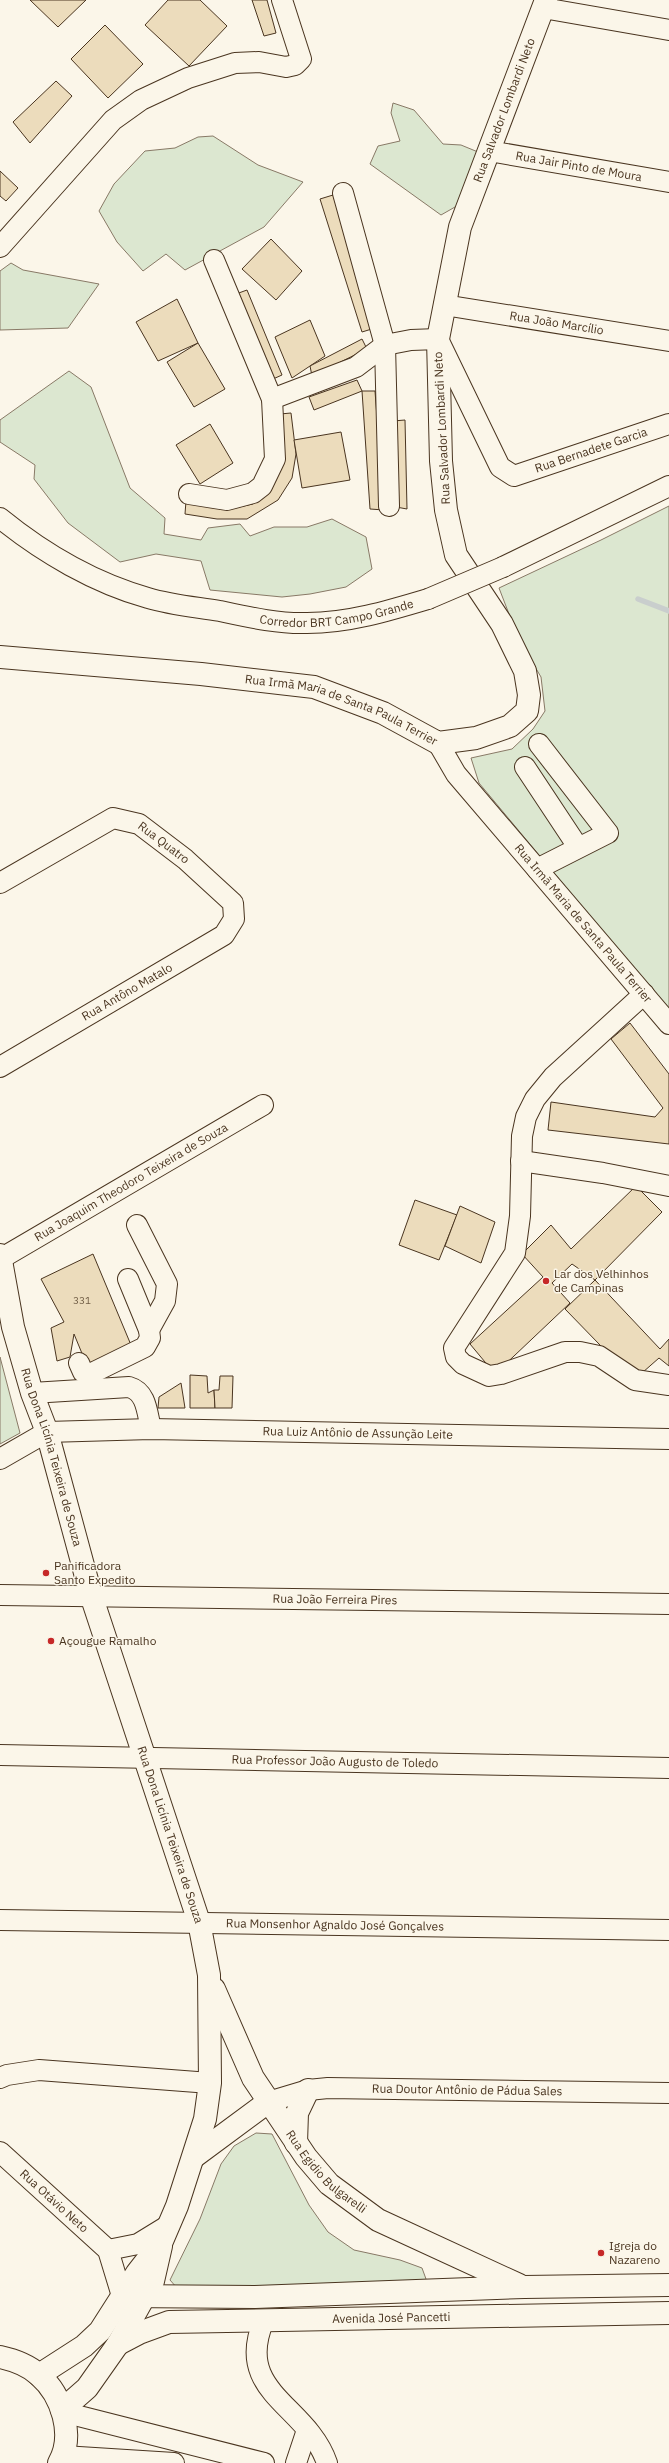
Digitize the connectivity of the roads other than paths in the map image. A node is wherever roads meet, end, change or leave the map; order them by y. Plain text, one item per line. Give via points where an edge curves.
1 (282, 0) edge
2 (545, 4) edge
3 (669, 30) edge
4 (489, 151) junction
5 (669, 182) edge
6 (342, 193) dead end
7 (0, 247) edge
8 (214, 260) dead end
9 (444, 305) junction
10 (438, 339) junction
11 (669, 341) edge
12 (385, 345) junction
13 (272, 399) junction
14 (669, 424) edge
15 (514, 476) joint
16 (669, 486) edge
17 (189, 494) dead end
18 (389, 506) dead end
19 (0, 518) edge
20 (0, 657) edge
21 (438, 743) junction
22 (539, 744) dead end
23 (525, 767) dead end
24 (578, 847) junction
25 (537, 869) junction
26 (0, 883) edge
27 (233, 903) joint
28 (644, 994) junction
29 (669, 1024) edge
30 (0, 1067) edge
31 (263, 1105) dead end
32 (521, 1161) junction
33 (669, 1186) edge
34 (137, 1225) dead end
35 (0, 1257) edge
36 (128, 1279) dead end
37 (149, 1330) junction
38 (122, 1358) junction
39 (79, 1363) dead end
40 (669, 1385) edge
41 (129, 1387) junction
42 (32, 1393) junction
43 (151, 1429) junction
44 (47, 1432) junction
45 (669, 1439) edge
46 (0, 1459) edge
47 (0, 1595) edge
48 (91, 1595) junction
49 (669, 1604) edge
50 (0, 1755) edge
51 (145, 1757) junction
52 (669, 1768) edge
53 (0, 1920) edge
54 (199, 1922) junction
55 (669, 1930) edge
56 (209, 1975) junction
57 (0, 2078) edge
58 (210, 2083) junction
59 (308, 2090) junction
60 (669, 2093) edge
61 (268, 2102) junction
62 (296, 2143) junction
63 (0, 2152) edge
64 (195, 2156) junction
65 (165, 2233) junction
66 (108, 2250) junction
67 (669, 2285) edge
68 (524, 2287) junction
69 (145, 2295) junction
70 (122, 2296) junction
71 (669, 2312) edge
72 (264, 2320) junction
73 (118, 2344) junction
74 (0, 2357) edge
75 (39, 2375) junction
76 (63, 2411) junction
77 (307, 2430) junction
78 (61, 2460) edge
79 (174, 2463) edge
80 (264, 2463) edge
81 (296, 2463) edge
82 (327, 2463) edge

1 - 7 street via 301,59 295,65 286,67 259,62 235,63 188,78 141,100 113,120
2 - 3 street
2 - 4 main road, Rua Salvador Lombardi Neto
4 - 5 street, Rua Jair Pinto de Moura
4 - 9 main road, Rua Salvador Lombardi Neto via 460,227
6 - 12 street
8 - 13 street
9 - 10 main road, Rua Salvador Lombardi Neto
9 - 11 street, Rua João Marcílio
10 - 12 street via 411,340
10 - 15 street, Rua Salvador Lombardi Neto via 500,467
10 - 21 main road, Rua Salvador Lombardi Neto via 441,461 446,510 456,555 502,624 525,671 529,695 527,711 510,726 476,738
12 - 13 street via 356,367
12 - 18 street
13 - 17 street via 275,458 262,486 253,493 227,500
14 - 15 street, Rua Bernadete Garcia
16 - 19 street, Corredor BRT Campo Grande, bridge via 502,567 428,599 348,620 306,623 246,616 156,600 103,581 58,558
20 - 21 main road, Rua Irmã Maria de Santa Paula Terrier via 201,674 314,688 383,713
21 - 25 street, Rua Irmã Maria de Santa Paula Terrier via 456,774
22 - 24 street via 608,833
23 - 24 street
24 - 25 street
25 - 28 street, Rua Irmã Maria de Santa Paula Terrier
26 - 27 street, Rua Quatro via 113,818 138,824 185,859
27 - 30 street, Rua Antôno Matalo via 234,919 224,935
28 - 29 street, Rua Irmã Maria de Santa Paula Terrier
28 - 32 street via 553,1077 535,1099 526,1117
31 - 35 street, Rua Joaquim Theodoro Teixeira de Souza
32 - 33 street
32 - 40 street via 520,1216 515,1253 495,1288 457,1341 454,1348 456,1357 463,1364 489,1376 566,1352 580,1352 599,1356 635,1380
34 - 37 street via 167,1284 165,1301
35 - 42 main road, Rua Dona Licínia Teixeira de Souza via 13,1327
36 - 37 street
37 - 38 street via 150,1338 145,1347
38 - 39 street via 90,1374 83,1372
38 - 41 street
41 - 42 street
41 - 43 street via 136,1389 144,1398
42 - 44 main road, Rua Dona Licínia Teixeira de Souza
43 - 44 street, Rua Luiz Antônio de Assunção Leite
43 - 45 street, Rua Luiz Antônio de Assunção Leite
44 - 46 street
44 - 48 main road, Rua Dona Licínia Teixeira de Souza
47 - 48 street, Rua João Ferreira Pires
48 - 49 street, Rua João Ferreira Pires
48 - 51 main road, Rua Dona Licínia Teixeira de Souza
50 - 51 street, Rua Professor João Augusto de Toledo
51 - 52 street, Rua Professor João Augusto de Toledo
51 - 54 main road, Rua Dona Licínia Teixeira de Souza
53 - 54 street, Rua Monsenhor Agnaldo José Gonçalves
54 - 55 street, Rua Monsenhor Agnaldo José Gonçalves
54 - 56 main road, Rua Dona Licínia Teixeira de Souza
56 - 58 main road, Rua Dona Licínia Teixeira de Souza
56 - 61 main road, Rua Egidio Bulgarelli via 253,2078
57 - 58 street via 39,2070
58 - 64 main road, Rua Dona Licínia Teixeira de Souza via 205,2119
59 - 60 street, Rua Doutor Antônio de Pádua Sales via 328,2088
59 - 61 street, Rua Doutor Antônio de Pádua Sales
59 - 62 main road via 297,2113
61 - 62 main road, Rua Egidio Bulgarelli
61 - 64 main road
62 - 68 main road, Rua Egidio Bulgarelli via 329,2184 378,2220
63 - 66 street, Rua Otávio Neto
64 - 65 main road, Rua Dona Licínia Teixeira de Souza
65 - 66 street via 138,2244
65 - 69 main road via 153,2281
65 - 70 main road, Rua Dona Licínia Teixeira de Souza
66 - 70 street
67 - 68 main road
68 - 69 main road via 255,2297
69 - 70 main road
69 - 73 main road
70 - 75 main road, Rua Dona Licínia Teixeira de Souza via 100,2331 84,2346
71 - 72 main road, Avenida José Pancetti
72 - 73 main road, Avenida José Pancetti via 169,2322
72 - 77 street via 255,2350 258,2370 268,2387
73 - 76 main road via 87,2388
74 - 75 main road via 18,2361
75 - 76 main road via 52,2389
76 - 78 main road via 66,2435
76 - 80 street
77 - 81 street
77 - 82 street
78 - 79 street

